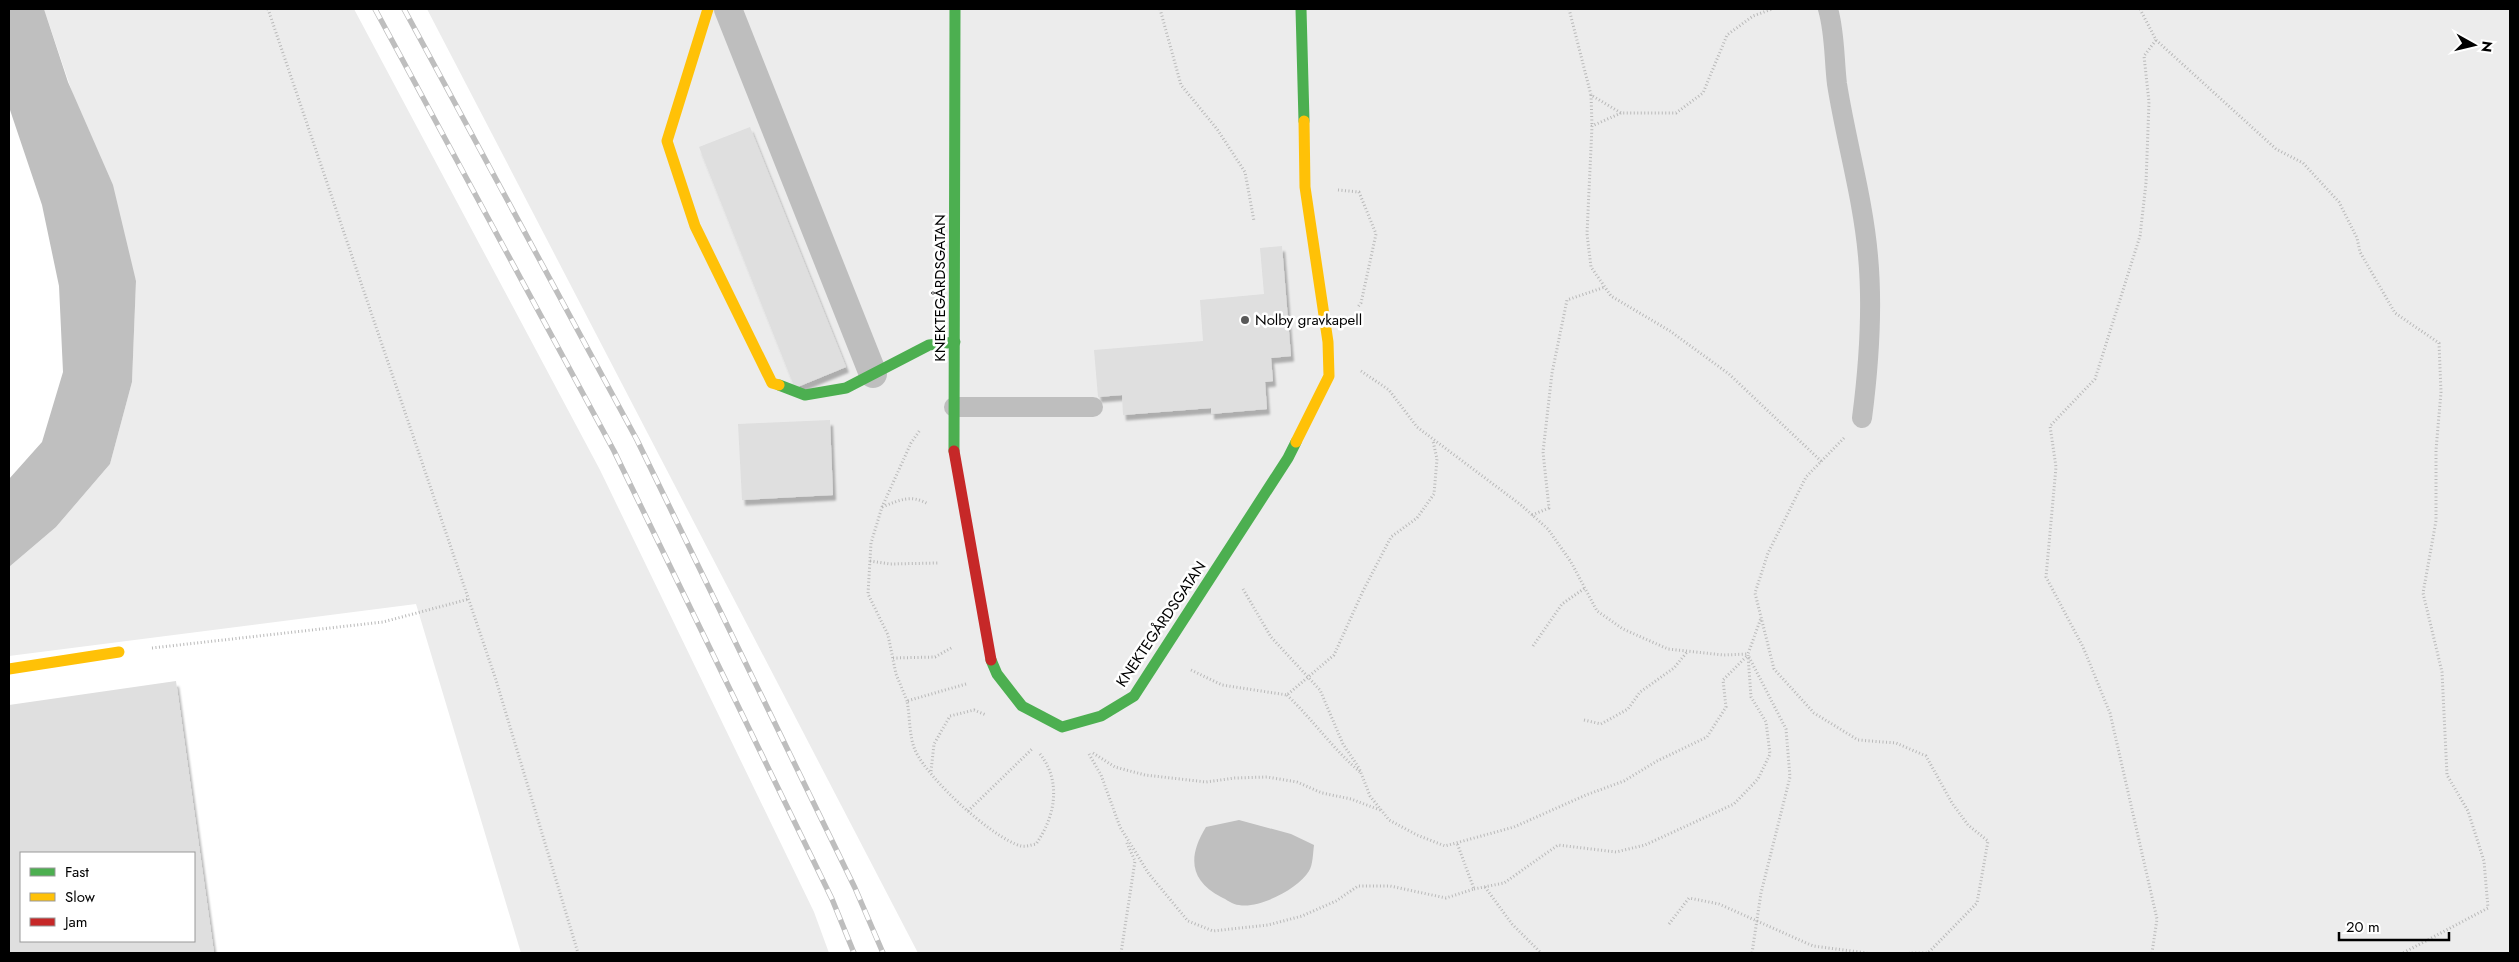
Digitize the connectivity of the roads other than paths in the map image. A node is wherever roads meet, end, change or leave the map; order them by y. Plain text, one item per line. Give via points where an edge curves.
1 (708, 9) edge
2 (728, 9) edge
3 (956, 9) edge
4 (1301, 9) edge
5 (1828, 9) edge
6 (955, 342) junction
7 (873, 374) junction
8 (954, 407) junction
9 (1093, 407) dead end
10 (1862, 418) road end
11 (119, 652) road end
12 (9, 669) edge

1 - 7 street via 667,141 695,226 772,383 805,395 846,388
2 - 7 street
3 - 6 street, KNEKTEGÅRDSGATAN
4 - 8 street, KNEKTEGÅRDSGATAN via 1305,187 1328,342 1329,376 1288,458 1134,696 1101,716 1062,727 1022,706 998,674 990,656 954,457
5 - 10 lane via 1837,84 1868,255 1871,334
6 - 7 street via 929,345
6 - 8 street, KNEKTEGÅRDSGATAN
8 - 9 lane
11 - 12 street

